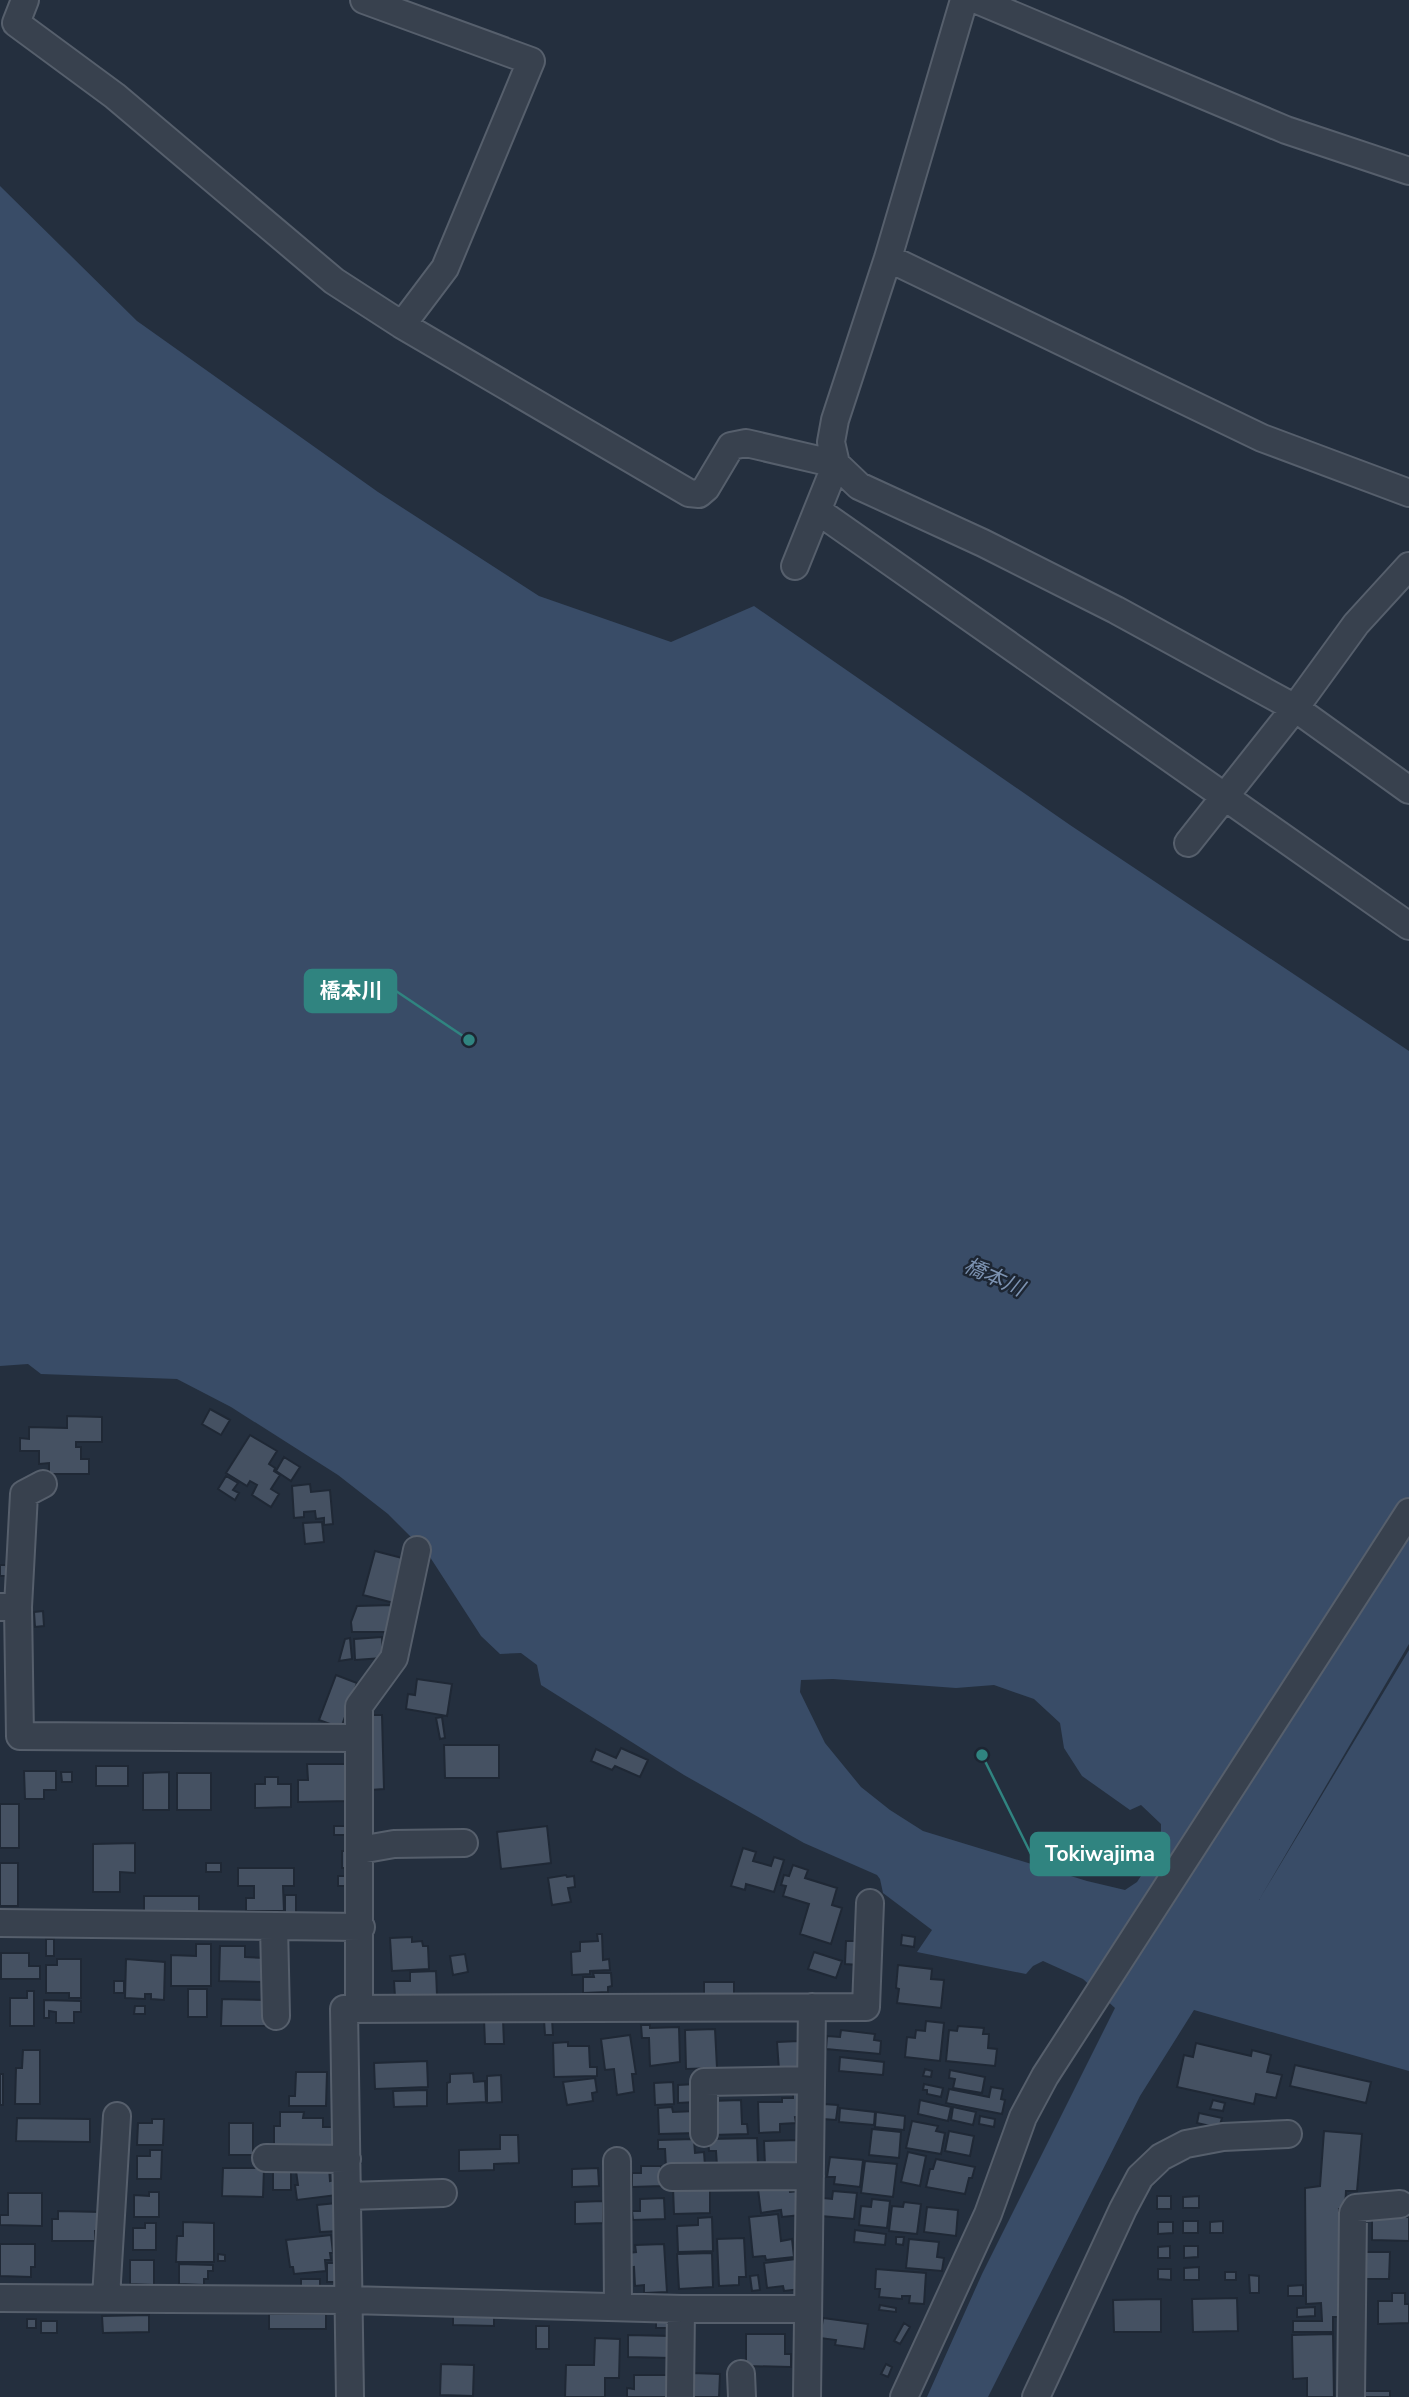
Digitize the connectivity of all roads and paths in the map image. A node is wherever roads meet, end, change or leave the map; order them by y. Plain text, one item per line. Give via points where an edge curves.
1 (25, 0) edge
2 (364, 0) edge
3 (964, 0) edge
4 (977, 0) edge
5 (1409, 171) edge
6 (888, 258) junction
7 (402, 325) junction
8 (836, 464) junction
9 (1409, 493) edge
10 (818, 512) junction
11 (795, 565) dead end
12 (1409, 566) edge
13 (1295, 708) junction
14 (1409, 790) edge
15 (1224, 796) junction
16 (1188, 843) dead end
17 (1409, 926) edge
18 (43, 1484) dead end
19 (1409, 1512) edge
20 (417, 1550) dead end
21 (9, 1607) edge
22 (358, 1738) junction
23 (464, 1843) dead end
24 (360, 1850) junction
25 (870, 1903) dead end
26 (0, 1923) edge
27 (274, 1926) junction
28 (360, 1927) junction
29 (812, 2007) junction
30 (359, 2008) junction
31 (276, 2016) dead end
32 (811, 2080) junction
33 (117, 2116) dead end
34 (704, 2133) dead end
35 (1288, 2134) dead end
36 (266, 2158) dead end
37 (347, 2158) junction
38 (617, 2161) dead end
39 (810, 2176) junction
40 (672, 2177) dead end
41 (443, 2193) dead end
42 (348, 2196) junction
43 (1400, 2204) dead end
44 (0, 2298) edge
45 (106, 2298) junction
46 (349, 2300) junction
47 (618, 2307) junction
48 (681, 2309) junction
49 (808, 2309) junction
50 (350, 2397) edge
51 (680, 2397) edge
52 (807, 2397) edge
53 (904, 2397) edge
54 (1036, 2397) edge
55 (1351, 2397) edge

1 - 7 street via 16,23 115,96 334,281
2 - 7 street via 531,61 445,268
3 - 6 street
4 - 5 street via 1286,130
6 - 8 street via 835,420 831,442
6 - 9 street via 1262,438
7 - 8 street via 689,493 699,494 706,488 730,446 746,443
8 - 10 street
8 - 13 street via 859,486 1116,610
10 - 11 street
10 - 15 street
12 - 13 street via 1356,624
13 - 14 street
13 - 15 street
15 - 16 street
15 - 17 street
18 - 21 street via 24,1494
19 - 53 street via 1045,2076
20 - 22 street via 394,1658 359,1706
21 - 22 street via 20,1736
22 - 24 street
23 - 24 street via 394,1844
24 - 28 street
25 - 29 street via 866,2007
26 - 27 street
27 - 28 street
27 - 31 street
28 - 30 street
29 - 30 street
29 - 32 street
30 - 37 street via 344,2009
32 - 34 street via 704,2082
32 - 39 street
33 - 45 street
35 - 54 street via 1186,2144 1161,2157 1140,2177
36 - 37 street
37 - 42 street
38 - 47 street
39 - 40 street
39 - 49 street
41 - 42 street
42 - 46 street
43 - 55 street via 1356,2208 1353,2213
44 - 45 street
45 - 46 street
46 - 47 street
46 - 50 street
47 - 48 street
48 - 49 street
48 - 51 street
49 - 52 street

